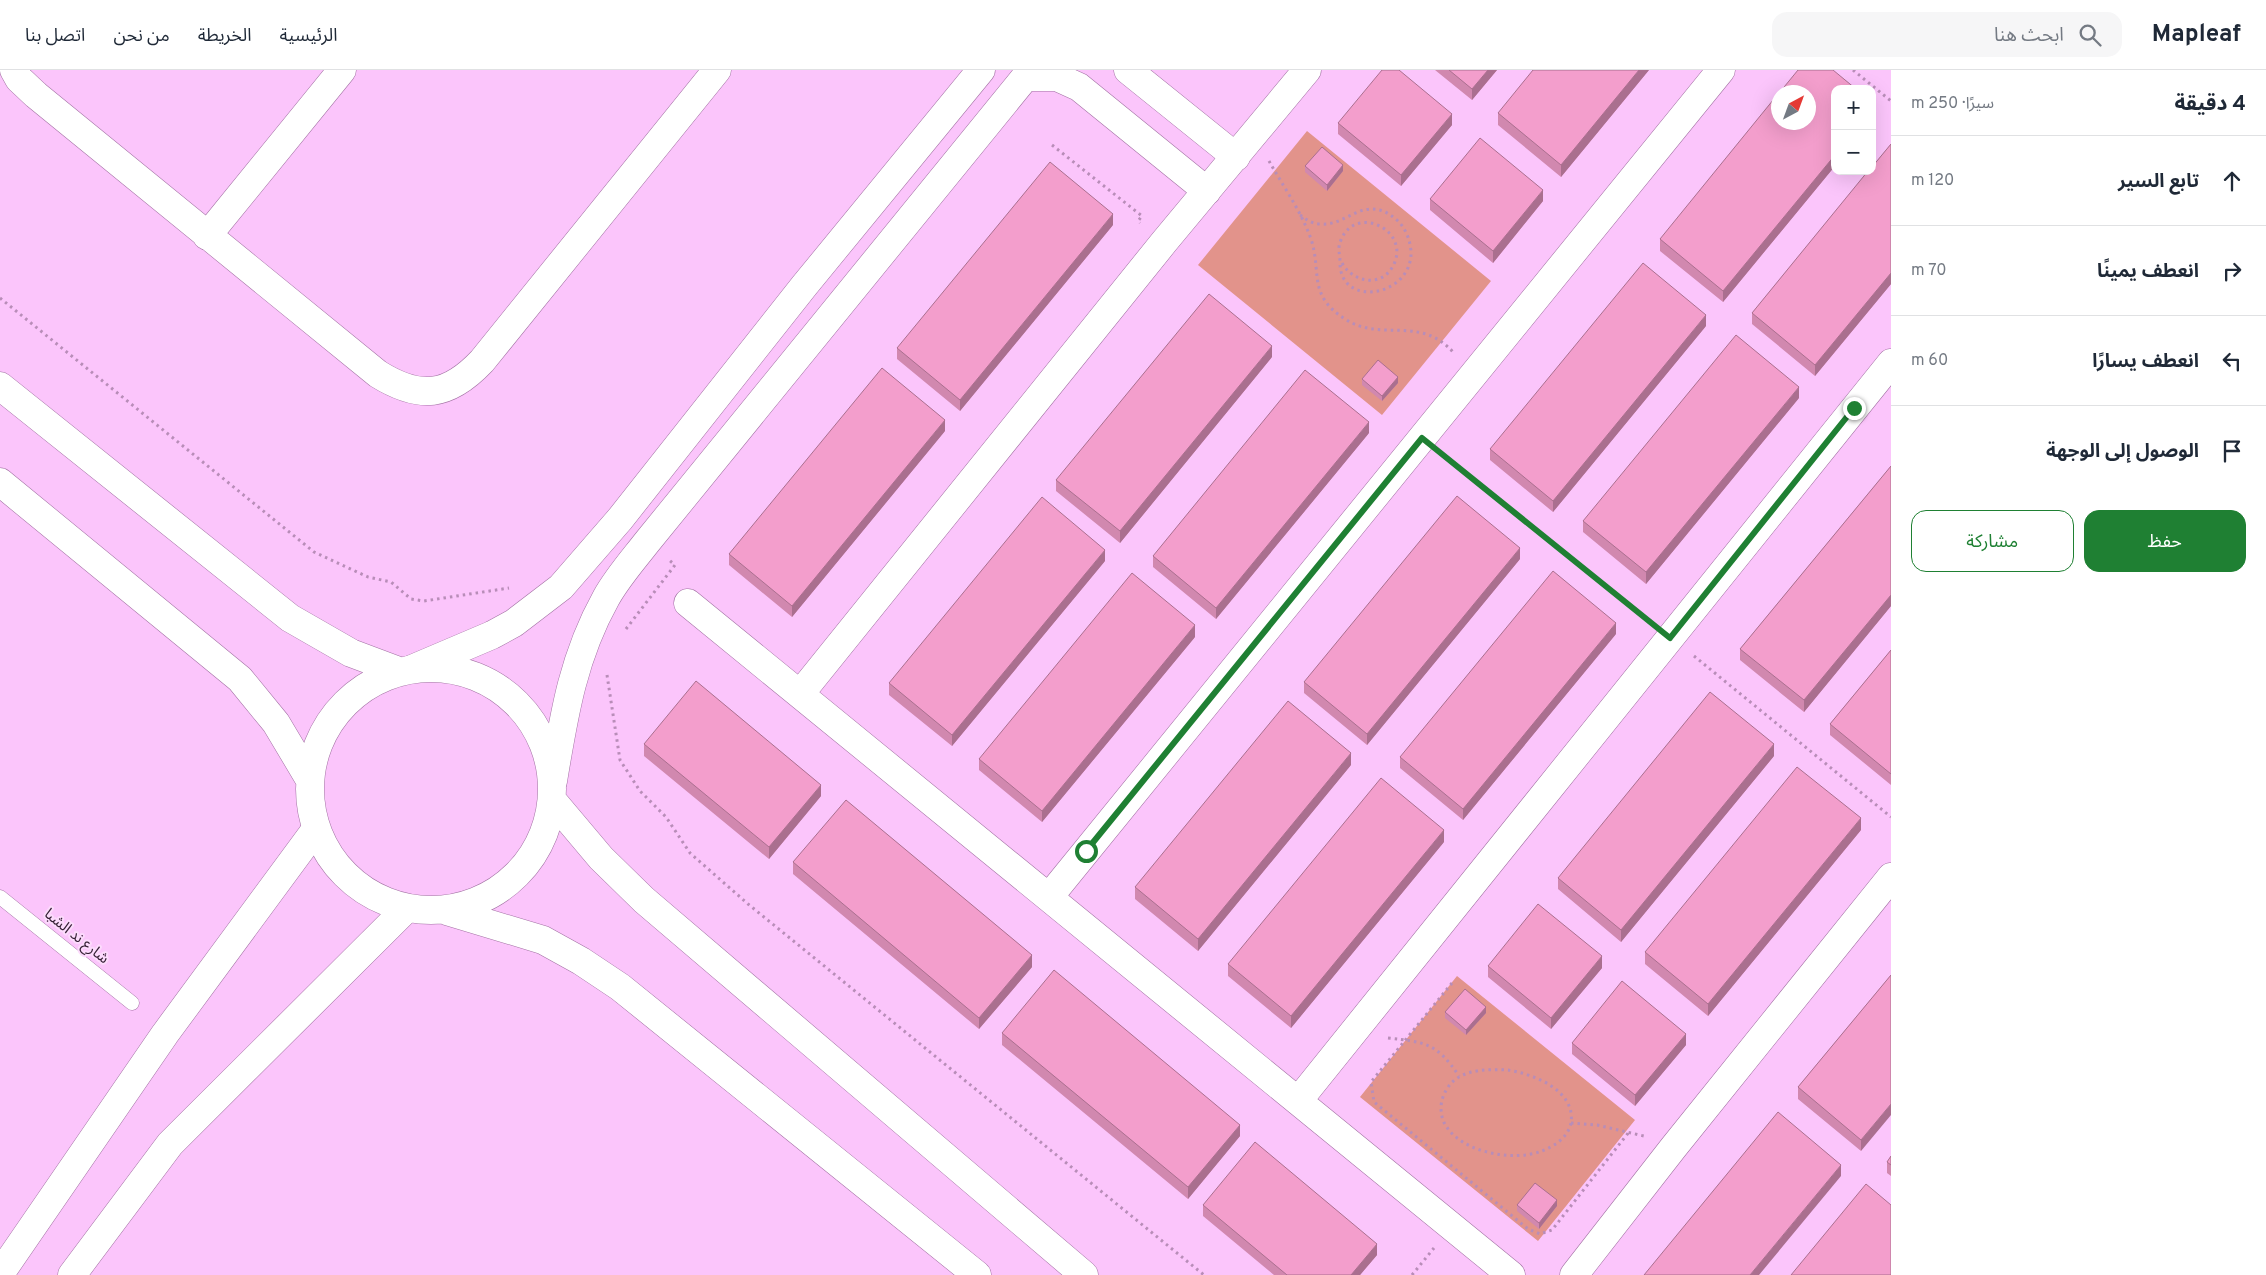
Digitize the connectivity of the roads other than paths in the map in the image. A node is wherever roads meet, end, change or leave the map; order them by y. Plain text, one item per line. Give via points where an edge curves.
1 (14, 70) edge
2 (342, 70) edge
3 (717, 70) edge
4 (980, 70) edge
5 (1128, 70) edge
6 (1307, 70) edge
7 (1721, 70) edge
8 (1028, 74) edge
9 (1236, 157) junction
10 (1207, 191) junction
11 (207, 236) junction
12 (1891, 363) edge
13 (0, 386) edge
14 (0, 482) edge
15 (688, 603) dead end
16 (406, 670) junction
17 (800, 694) junction
18 (310, 780) junction
19 (553, 791) junction
20 (316, 829) junction
21 (1891, 877) edge
22 (0, 897) edge
23 (1048, 897) junction
24 (406, 908) junction
25 (445, 910) junction
26 (132, 1003) dead end
27 (1298, 1101) junction
28 (0, 1274) edge
29 (72, 1275) edge
30 (976, 1275) edge
31 (1084, 1275) edge
32 (1510, 1275) edge
33 (1574, 1275) edge

1 - 11 street via 36,95
2 - 11 street
3 - 11 street via 482,361 466,378 445,388 422,391 398,386 378,374
4 - 16 street via 620,519 561,587 514,623 492,635
5 - 9 street
6 - 9 street
7 - 23 street
8 - 10 street via 1057,77 1079,88
8 - 19 street via 647,542 607,596 576,665 566,701
9 - 10 street
10 - 17 street
12 - 27 street
13 - 16 street via 290,618 351,653
14 - 18 street via 240,679 276,723
15 - 17 street
16 - 18 street via 372,683 343,706 329,724 316,750
16 - 19 street via 446,668 478,677 507,694 530,718 546,748
17 - 23 street
18 - 20 street via 310,805
19 - 25 street via 547,828 536,853 519,875 498,892 473,904
19 - 31 street via 601,858 644,900
20 - 24 street via 330,857 351,880 377,898
20 - 28 street via 165,1034
21 - 33 street
22 - 26 lane, شارع ند الشبا
23 - 27 street
24 - 25 street
24 - 29 street via 170,1144
25 - 30 street via 543,940 620,987
27 - 32 street

